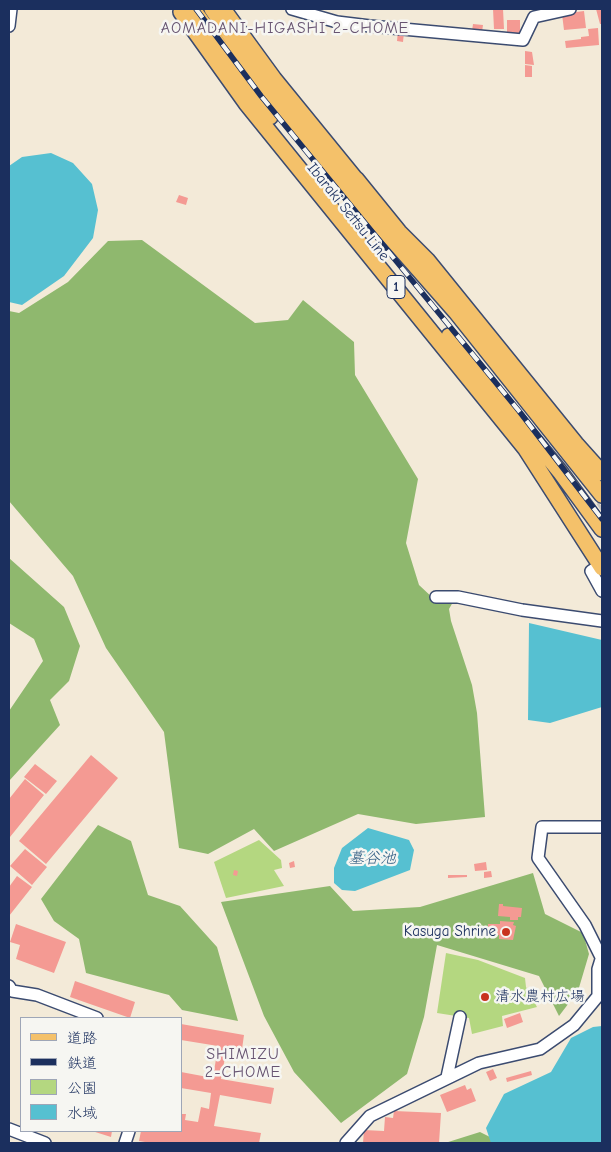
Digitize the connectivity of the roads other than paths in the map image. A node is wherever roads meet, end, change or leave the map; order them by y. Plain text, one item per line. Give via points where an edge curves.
1 (12, 9) edge
2 (212, 9) edge
3 (223, 9) edge
4 (292, 9) edge
5 (570, 9) edge
6 (184, 10) edge
7 (9, 26) edge
8 (356, 179) junction
9 (416, 267) junction
10 (602, 473) edge
11 (602, 495) edge
12 (602, 529) edge
13 (596, 549) edge
14 (601, 566) edge
15 (602, 591) edge
16 (436, 597) dead end
17 (602, 621) edge
18 (602, 827) edge
19 (602, 956) edge
20 (9, 986) edge
21 (460, 1016) dead end
22 (94, 1017) edge
23 (447, 1077) junction
24 (10, 1131) edge
25 (45, 1143) edge
26 (346, 1143) edge

1 - 7 street
2 - 9 main road, Ibaraki Settsu Line / 1 via 268,90
3 - 8 main road, 1 via 274,79
4 - 5 street via 337,22 523,40 534,17
6 - 12 main road, Ibaraki Settsu Line / 1 via 251,98 260,104 516,418
6 - 13 main road, 1 via 246,103 525,448
8 - 9 main road, 1
8 - 10 main road, 1 via 399,232 428,260
9 - 11 main road, Ibaraki Settsu Line / 1
13 - 14 main road, 1
14 - 15 street via 591,571
16 - 17 street via 458,597
18 - 19 street via 542,827 538,858
19 - 23 street via 598,969 598,996 574,1025 540,1050 479,1063
20 - 22 street via 12,991 37,995
21 - 23 street
23 - 26 street via 370,1116
24 - 25 street

